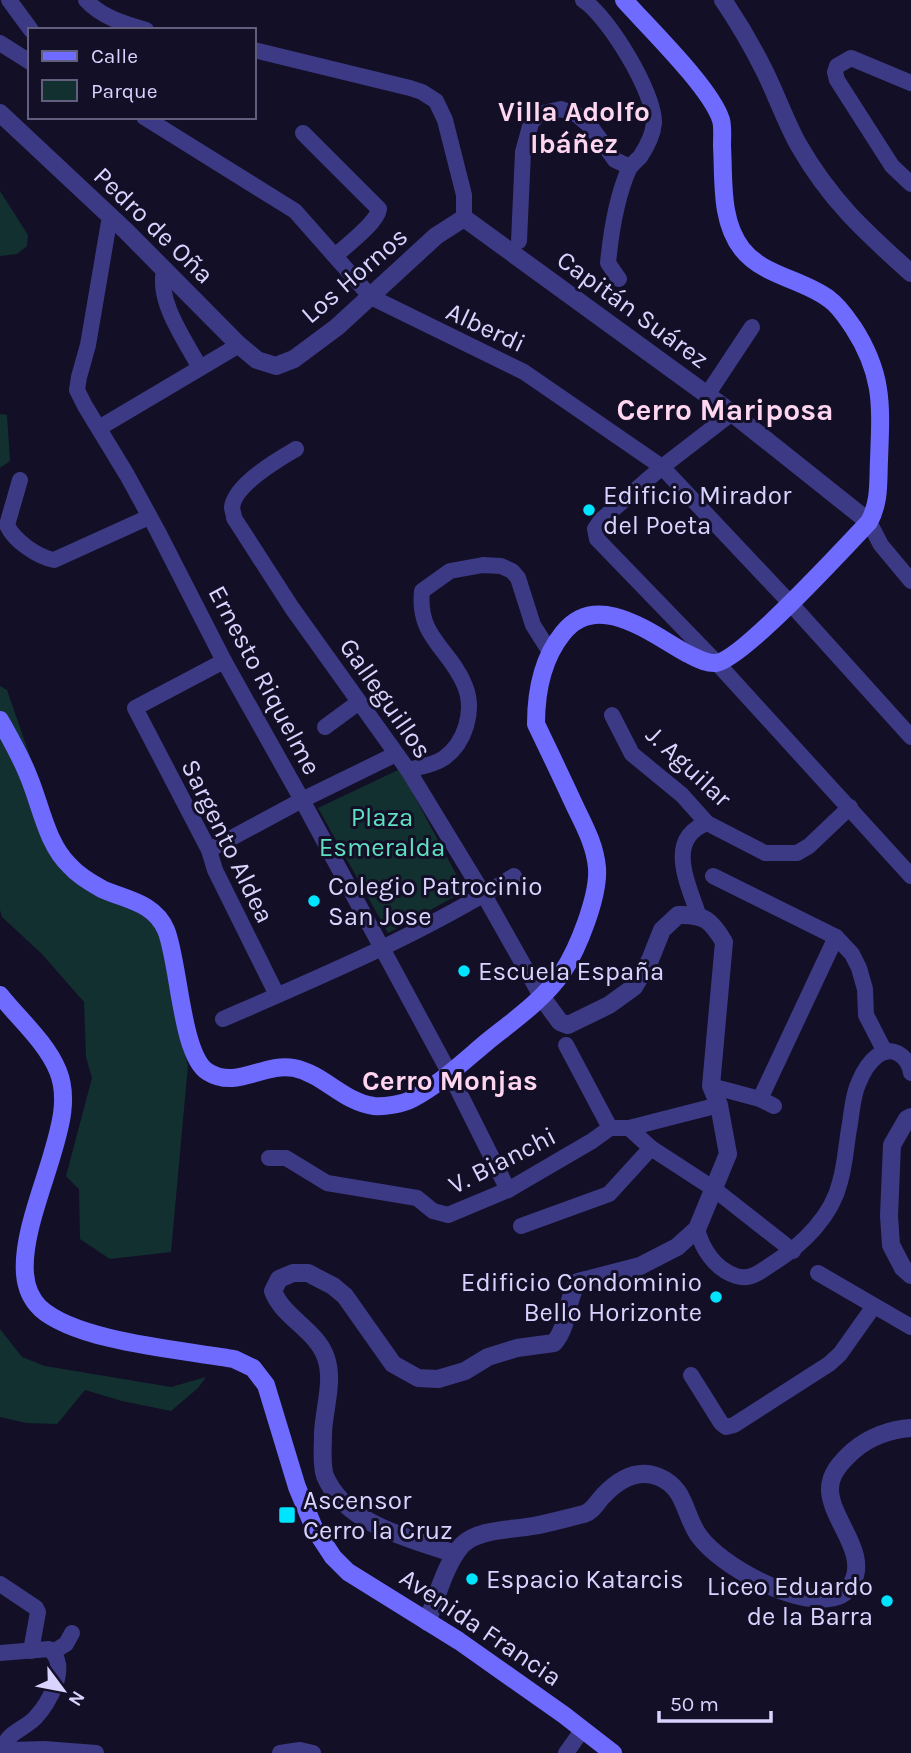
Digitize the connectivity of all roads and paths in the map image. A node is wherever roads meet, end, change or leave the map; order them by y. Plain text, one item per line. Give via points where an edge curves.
1 (9, 0) edge
2 (86, 0) edge
3 (622, 0) edge
4 (723, 0) edge
5 (591, 4) edge
6 (29, 28) edge
7 (140, 28) edge
8 (0, 43) edge
9 (256, 50) edge
10 (28, 61) edge
11 (911, 83) edge
12 (0, 113) edge
13 (147, 119) edge
14 (303, 133) dead end
15 (630, 167) junction
16 (911, 184) edge
17 (110, 216) junction
18 (464, 218) junction
19 (519, 241) dead end
20 (335, 256) junction
21 (164, 271) junction
22 (911, 274) edge
23 (619, 279) dead end
24 (372, 297) junction
25 (752, 327) dead end
26 (239, 345) junction
27 (276, 366) joint
28 (200, 368) junction
29 (707, 395) junction
30 (732, 413) junction
31 (99, 428) junction
32 (296, 449) dead end
33 (662, 467) junction
34 (20, 480) dead end
35 (149, 517) junction
36 (869, 522) junction
37 (911, 581) edge
38 (791, 604) junction
39 (550, 652) junction
40 (224, 661) junction
41 (717, 663) junction
42 (359, 702) junction
43 (612, 715) dead end
44 (0, 720) edge
45 (325, 727) dead end
46 (911, 737) edge
47 (396, 754) junction
48 (408, 770) junction
49 (302, 800) junction
50 (850, 807) junction
51 (707, 823) junction
52 (209, 850) junction
53 (514, 876) dead end
54 (713, 876) dead end
55 (911, 876) edge
56 (484, 895) junction
57 (698, 914) junction
58 (836, 937) junction
59 (381, 949) junction
60 (0, 995) edge
61 (277, 995) junction
62 (541, 996) junction
63 (223, 1019) dead end
64 (566, 1045) dead end
65 (886, 1052) junction
66 (450, 1073) junction
67 (911, 1073) edge
68 (711, 1086) junction
69 (719, 1105) junction
70 (911, 1116) edge
71 (610, 1128) junction
72 (629, 1128) junction
73 (652, 1149) junction
74 (269, 1157) dead end
75 (714, 1189) junction
76 (508, 1190) junction
77 (521, 1226) dead end
78 (697, 1228) junction
79 (793, 1251) junction
80 (818, 1273) dead end
81 (911, 1276) edge
82 (874, 1306) junction
83 (911, 1328) edge
84 (691, 1375) dead end
85 (911, 1428) edge
86 (455, 1555) junction
87 (0, 1584) edge
88 (427, 1622) junction
89 (72, 1633) dead end
90 (31, 1651) junction
91 (53, 1652) junction
92 (0, 1653) edge
93 (583, 1729) junction
94 (2, 1748) edge
95 (96, 1753) edge
96 (280, 1753) edge
97 (313, 1753) edge
98 (566, 1753) edge
99 (613, 1753) edge

1 - 6 street
2 - 7 street via 120,22
3 - 5 street via 612,9
3 - 36 main road via 709,95 721,120 724,196 729,225 742,250 764,268 829,298 845,314 869,356 881,405 878,495
4 - 22 street via 827,191
5 - 15 street via 622,46 652,108 652,133
8 - 10 street
9 - 18 street via 410,88 436,101 464,195
11 - 16 street via 851,58 835,72 892,166
12 - 17 street, Pedro de Oña
13 - 20 street, Alberdi via 286,204
14 - 20 street via 379,209 379,215
15 - 19 street via 615,160 577,115 561,109 539,114 531,123 523,152
15 - 23 street via 612,224 608,263
17 - 21 street, Pedro de Oña
17 - 31 street, Ernesto Riquelme via 77,390
18 - 24 street, Los Hornos via 436,236
18 - 29 street, Capitán Suárez
20 - 24 street, Alberdi
21 - 26 street, Pedro de Oña
21 - 28 street via 165,300
24 - 27 street, Los Hornos via 315,344
24 - 33 street, Alberdi via 524,372
25 - 29 street
26 - 27 street, Pedro de Oña via 257,360
26 - 28 street
28 - 31 street
29 - 30 street, Capitán Suárez
30 - 33 street
30 - 36 street, Capitán Suárez
31 - 35 street, Ernesto Riquelme
32 - 42 street, Galleguillos via 263,469 237,495 232,506 234,518
33 - 38 street, Alberdi
33 - 41 street via 601,520 594,529 597,540
34 - 35 street via 7,525 43,558 54,560
35 - 40 street, Ernesto Riquelme
36 - 37 street via 881,545
36 - 38 main road
38 - 41 main road
38 - 46 street, Alberdi
39 - 41 main road via 579,618 607,614 699,660
39 - 48 street via 533,625 519,578 512,571 483,565 450,571 422,591 424,623 465,687 468,710 466,731 443,759
39 - 62 main road via 539,689 537,724 593,844 597,869 594,893 574,949
40 - 49 street, Ernesto Riquelme
40 - 52 street, Sargento Aldea via 135,708
41 - 50 street
42 - 45 street
42 - 47 street, Galleguillos
43 - 51 street, J. Aguilar via 632,754 682,795
44 - 66 main road via 28,774 54,844 69,866 100,888 151,910 165,927 194,1055 204,1070 226,1080 289,1067 308,1071 354,1101 376,1106 410,1101
47 - 48 street, Galleguillos
47 - 49 street
48 - 56 street, Galleguillos
49 - 52 street
49 - 59 street, Ernesto Riquelme
50 - 51 street, J. Aguilar via 809,846 783,855 765,853
50 - 55 street
51 - 57 street via 694,828 682,854
52 - 61 street, Sargento Aldea
53 - 56 street
54 - 58 street
56 - 59 street
56 - 62 street, Galleguillos
57 - 62 street via 678,915 662,930 634,987 586,1018 568,1025 560,1022
57 - 68 street via 715,927 724,942
58 - 65 street via 859,968 866,1016
58 - 68 street via 767,1102
59 - 61 street
59 - 66 street, Ernesto Riquelme
60 - 88 main road, Avenida Francia via 41,1043 58,1072 64,1100 29,1234 28,1291 39,1307 66,1325 96,1335 234,1359 253,1368 267,1385 314,1528 333,1556 348,1572
61 - 63 street
62 - 66 main road
64 - 71 street
65 - 67 street via 905,1057
65 - 79 street via 867,1066 857,1086 840,1183 828,1213
66 - 76 street, Ernesto Riquelme
68 - 69 street
69 - 72 street
69 - 75 street via 728,1154
70 - 81 street via 892,1145 889,1216 891,1245
71 - 72 street
71 - 76 street, V. Bianchi
72 - 73 street
73 - 75 street
73 - 77 street via 609,1194
74 - 76 street, V. Bianchi via 286,1158 327,1183 417,1198 440,1214 448,1215
75 - 78 street
75 - 79 street
78 - 79 street via 705,1250 737,1276 752,1277
78 - 86 street via 677,1247 639,1266 578,1282 564,1331 554,1343 517,1348 438,1378 418,1378 393,1364 333,1286 308,1273 279,1279 273,1291 278,1304 326,1357 324,1474 359,1516
80 - 82 street
82 - 83 street
82 - 84 street via 829,1364 734,1425 722,1423
85 - 86 street via 868,1440 834,1472 830,1493 857,1561 850,1587 836,1597 813,1599 743,1574 699,1536 676,1488 653,1475 623,1478 589,1513 481,1535 464,1543
86 - 88 street
87 - 90 street via 38,1612
88 - 93 main road, Avenida Francia
89 - 91 street via 66,1644
90 - 91 street
90 - 92 street
91 - 94 street via 57,1680 47,1703
93 - 98 street
93 - 99 main road, Avenida Francia
94 - 95 street
96 - 97 street

